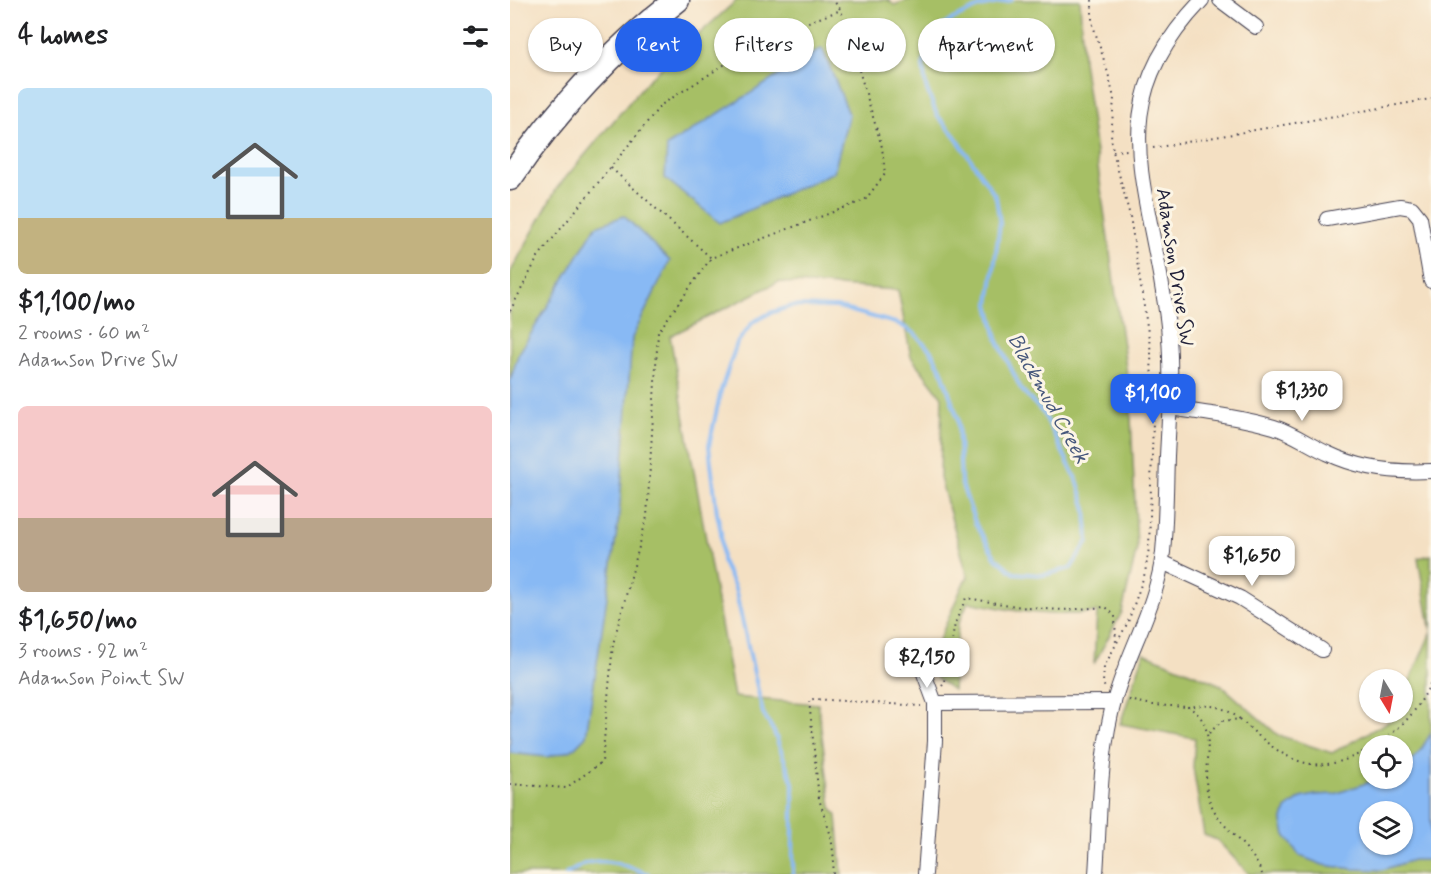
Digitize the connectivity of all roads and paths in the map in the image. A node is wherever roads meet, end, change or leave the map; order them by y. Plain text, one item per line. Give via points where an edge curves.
1 (677, 0) edge
2 (833, 0) edge
3 (1092, 0) edge
4 (1202, 0) edge
5 (1220, 0) edge
6 (841, 10) junction
7 (1256, 27) dead end
8 (1431, 99) edge
9 (1147, 149) dead end
10 (1131, 150) dead end
11 (1113, 151) junction
12 (611, 168) junction
13 (510, 178) edge
14 (1327, 219) dead end
15 (711, 258) junction
16 (1431, 280) edge
17 (510, 311) edge
18 (1169, 408) junction
19 (1431, 471) edge
20 (1162, 562) junction
21 (1116, 646) junction
22 (1322, 650) dead end
23 (916, 652) dead end
24 (1431, 682) edge
25 (941, 687) dead end
26 (1106, 689) dead end
27 (1119, 701) junction
28 (928, 704) junction
29 (1188, 707) junction
30 (1240, 719) junction
31 (1209, 734) junction
32 (1390, 735) edge
33 (1359, 753) edge
34 (510, 784) edge
35 (833, 874) edge
36 (925, 874) edge
37 (1095, 874) edge
38 (1263, 874) edge

1 - 13 highway via 581,88
2 - 6 path
3 - 11 path via 1092,22 1114,98
4 - 18 street, Adamson Drive SW via 1161,51 1148,80 1138,124 1140,165 1169,338
5 - 7 street
6 - 12 path via 768,37 661,105
6 - 15 path via 882,147 885,174 865,200
8 - 9 path
10 - 11 path
11 - 21 path via 1128,205 1148,328 1153,412 1149,548 1134,605
12 - 15 path
12 - 17 path via 538,257
14 - 16 street via 1400,206 1412,208 1420,218
15 - 34 path via 658,332 647,517 613,644 602,762 566,788
18 - 19 street via 1273,427 1370,468
18 - 20 street, Adamson Drive SW
20 - 22 street via 1240,598
20 - 27 street, Adamson Drive SW
21 - 25 path via 1115,616 1106,607 1028,608 966,598 955,623
21 - 26 path via 1103,672
23 - 28 street
24 - 32 path via 1415,712
27 - 28 street
27 - 29 path
27 - 37 street, Adamson Drive SW via 1104,756
28 - 35 path via 809,700 819,799 831,836
28 - 36 street via 935,741
29 - 30 path via 1222,708
29 - 31 path via 1200,715
30 - 31 path via 1222,721
30 - 33 path via 1299,762 1325,765
31 - 38 path via 1206,787 1212,808

